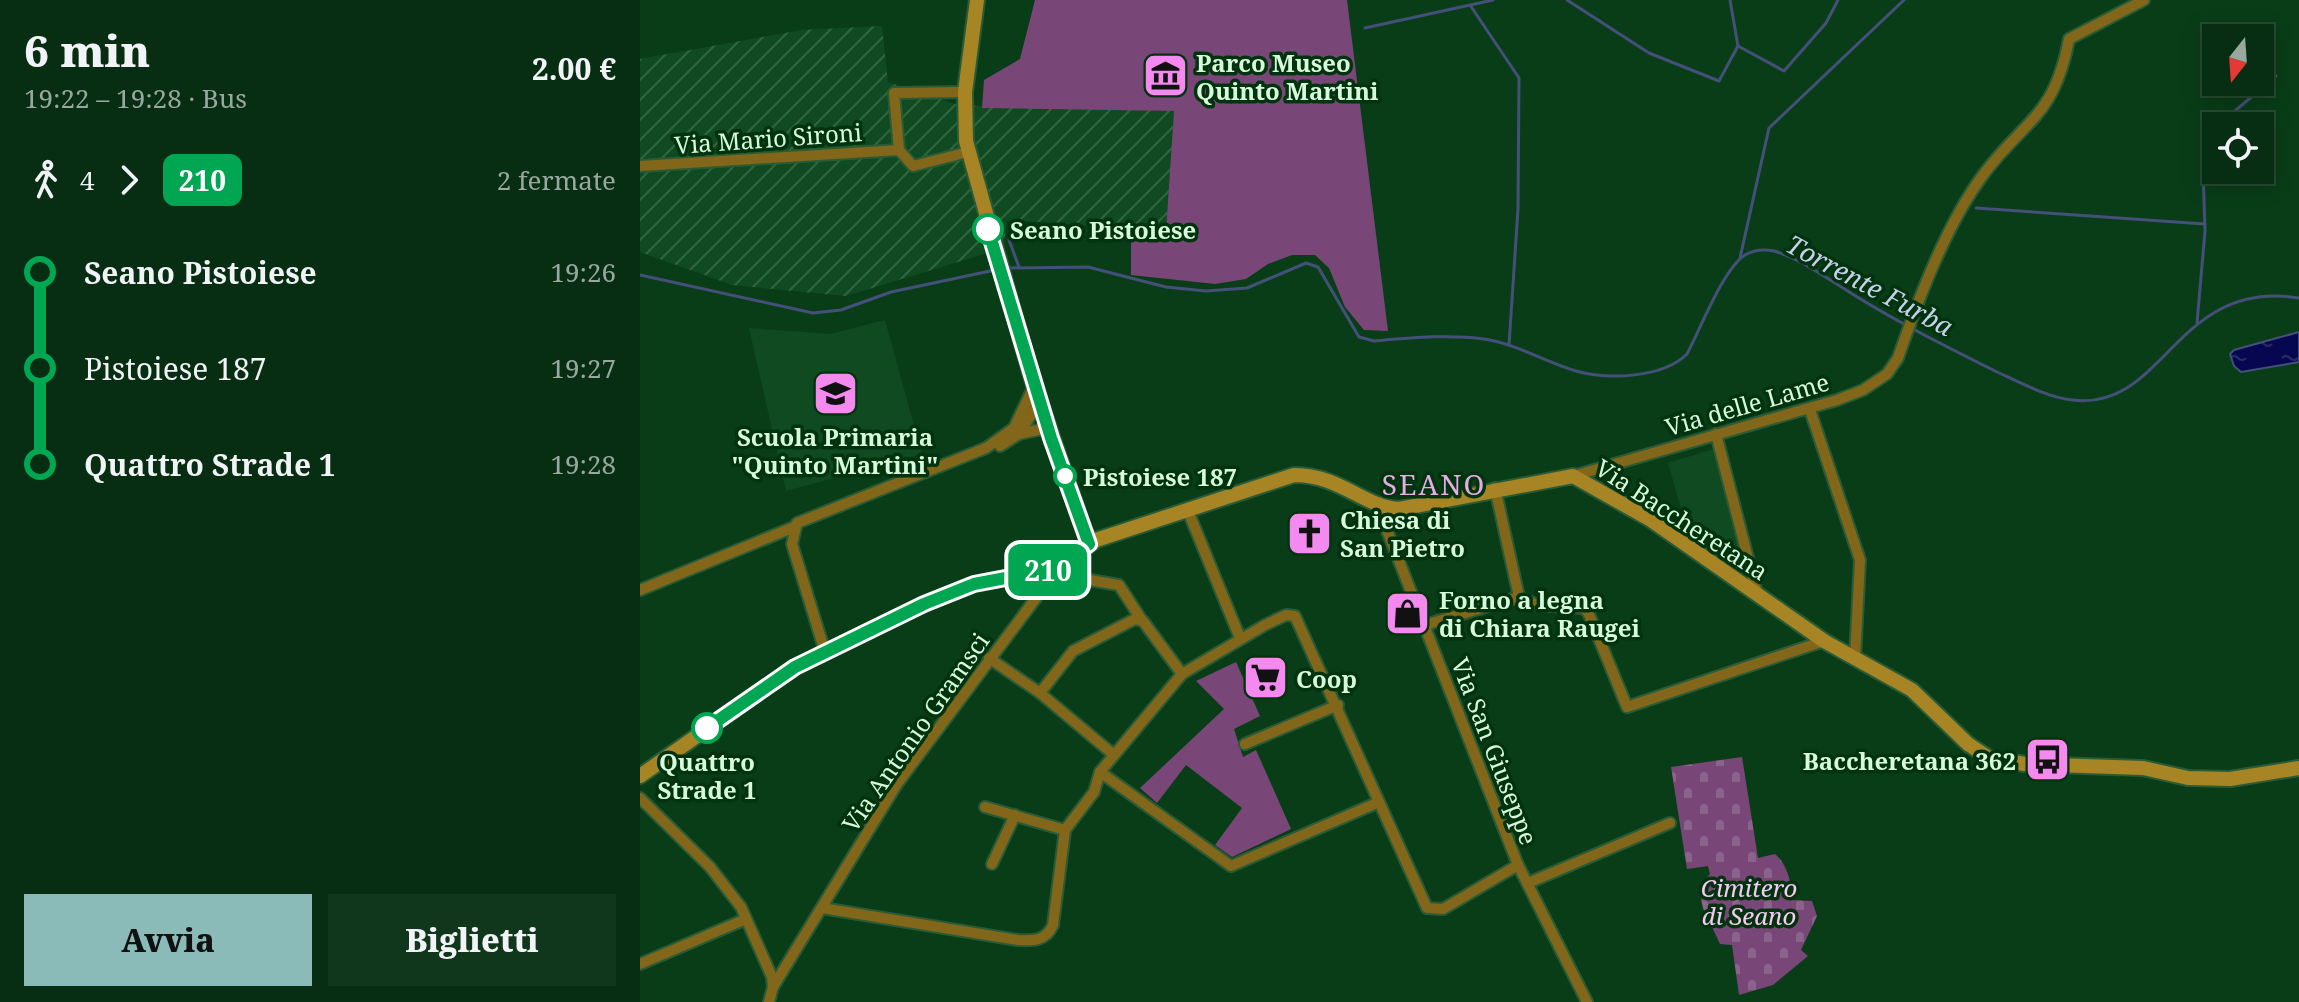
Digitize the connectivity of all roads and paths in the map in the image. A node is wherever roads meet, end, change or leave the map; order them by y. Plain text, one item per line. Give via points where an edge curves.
1 (977, 0) edge
2 (2144, 0) edge
3 (965, 92) junction
4 (899, 150) junction
5 (968, 152) junction
6 (640, 166) edge
7 (1034, 386) junction
8 (1039, 402) junction
9 (1810, 410) junction
10 (1047, 428) junction
11 (1019, 434) junction
12 (1716, 434) junction
13 (986, 448) junction
14 (1573, 476) junction
15 (1495, 488) junction
16 (1188, 511) junction
17 (1384, 512) junction
18 (793, 531) junction
19 (1089, 544) junction
20 (1051, 570) junction
21 (640, 590) edge
22 (1757, 593) junction
23 (1519, 597) junction
24 (1138, 619) junction
25 (1425, 625) junction
26 (1240, 638) junction
27 (1824, 641) junction
28 (825, 652) junction
29 (989, 658) junction
30 (1855, 658) junction
31 (1182, 674) junction
32 (1040, 693) junction
33 (1338, 705) junction
34 (1245, 744) dead end
35 (1114, 755) junction
36 (2299, 768) edge
37 (1100, 772) junction
38 (640, 776) edge
39 (640, 798) edge
40 (1379, 802) junction
41 (985, 807) dead end
42 (1015, 815) junction
43 (1670, 823) dead end
44 (1065, 830) junction
45 (992, 864) dead end
46 (1518, 865) junction
47 (1528, 883) junction
48 (822, 908) junction
49 (746, 919) junction
50 (640, 964) edge
51 (773, 987) junction
52 (769, 1002) edge
53 (1587, 1002) edge

1 - 3 street
2 - 9 street, Via delle Lame via 2069,39 2053,96 1983,175 1961,210 1887,374 1863,390
3 - 4 street, Via Mario Sironi via 894,93
3 - 5 street
4 - 5 street, Via Mario Sironi via 913,166
4 - 6 street, Via Mario Sironi
5 - 7 street
7 - 8 street
7 - 13 street via 1014,428
8 - 10 street
8 - 11 street
9 - 12 street, Via delle Lame
9 - 30 street via 1860,560
10 - 11 street
10 - 19 street
11 - 13 street
12 - 14 street, Via delle Lame
12 - 22 street
13 - 18 street via 836,505
14 - 15 street, Via Baccheretana
14 - 22 street, Via Baccheretana via 1651,520
15 - 17 street, Via Baccheretana
15 - 23 street
16 - 17 street via 1294,475 1327,479
16 - 19 street
16 - 26 street
17 - 25 street, Via San Giuseppe
18 - 21 street
18 - 28 street
19 - 20 street
20 - 24 street via 1119,585
20 - 28 street via 955,590
20 - 29 street, Via Antonio Gramsci via 1045,586
22 - 27 street, Via Baccheretana
23 - 25 street
23 - 27 street via 1588,612 1627,707
24 - 31 street
24 - 32 street via 1073,651
25 - 46 street, Via San Giuseppe
26 - 31 street
26 - 33 street via 1286,615 1299,617
27 - 30 street, Via Baccheretana
28 - 38 street via 776,680
29 - 32 street
29 - 48 street, Via Antonio Gramsci via 897,784
30 - 36 street, Via Baccheretana via 1918,695 1968,744 2002,762 2143,768 2216,779
31 - 35 street
32 - 35 street
33 - 34 street
33 - 40 street
35 - 37 street
37 - 40 street via 1231,866
37 - 44 street via 1094,792
39 - 49 street via 710,867
40 - 46 street via 1427,908 1443,909
41 - 42 street
42 - 44 street
42 - 45 street
43 - 47 street
44 - 48 street via 1053,925 1039,939
46 - 47 street, Via San Giuseppe
47 - 53 street, Via San Giuseppe
48 - 51 street, Via Antonio Gramsci
49 - 50 street
49 - 51 street
51 - 52 street, Via Antonio Gramsci

